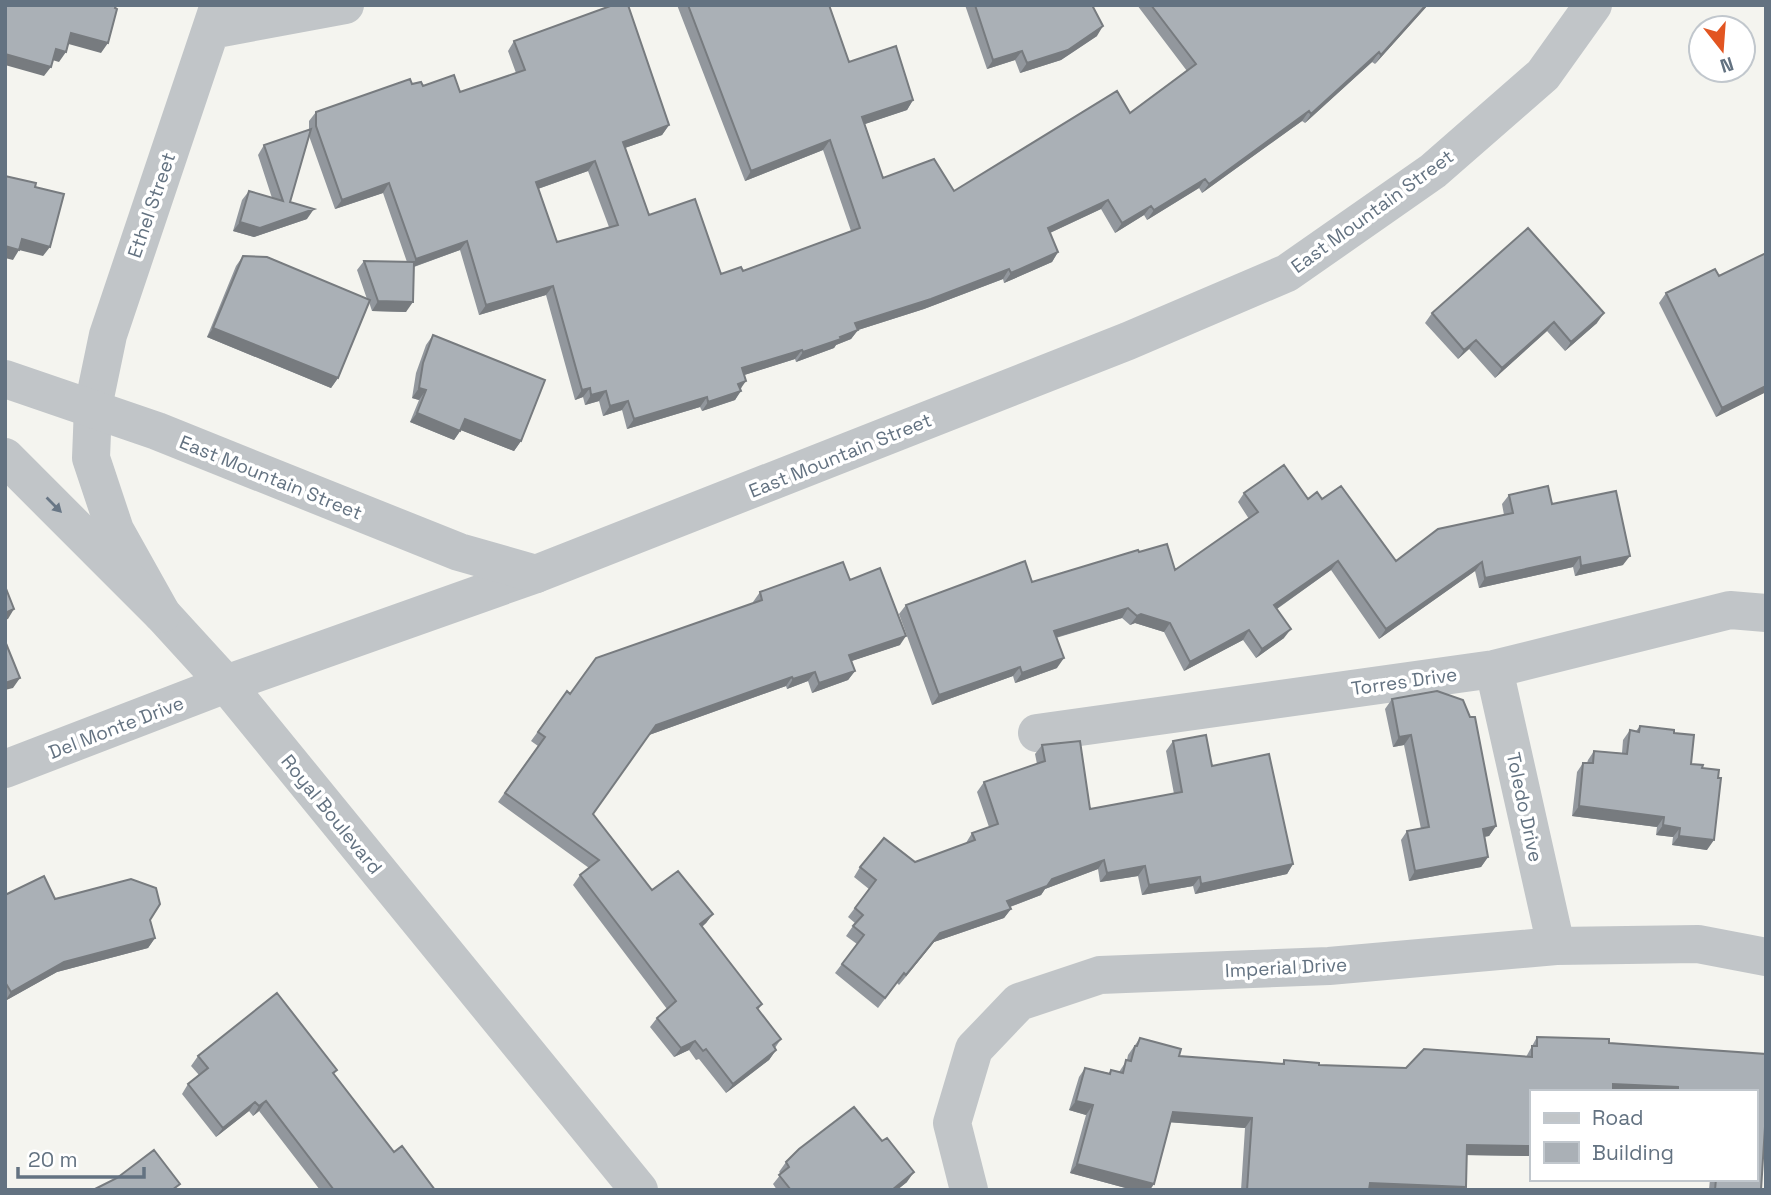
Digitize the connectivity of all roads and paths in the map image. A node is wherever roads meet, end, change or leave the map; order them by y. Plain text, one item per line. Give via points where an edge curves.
1 (345, 5) edge
2 (1592, 5) edge
3 (215, 18) edge
4 (5, 379) edge
5 (93, 407) junction
6 (5, 457) edge
7 (536, 574) junction
8 (1766, 613) edge
9 (162, 614) junction
10 (1494, 669) junction
11 (226, 684) junction
12 (1037, 733) dead end
13 (5, 769) edge
14 (1556, 946) junction
15 (1766, 957) edge
16 (639, 1190) edge
17 (969, 1190) edge

1 - 3 street
2 - 7 street, East Mountain Street via 1543,75 1433,171 1287,273 1128,341
3 - 5 street, Ethel Street via 108,335
4 - 5 street, East Mountain Street
5 - 7 street, East Mountain Street via 459,552
5 - 9 street, Royal Boulevard via 94,468 115,530
6 -> 9 street
7 - 11 street, Del Monte Drive
8 - 10 street, Torres Drive via 1730,610
9 - 11 street, Royal Boulevard
10 - 12 street, Torres Drive
10 - 14 street, Toledo Drive
11 - 13 street, Del Monte Drive
11 - 16 street, Royal Boulevard
14 - 15 street, Imperial Drive via 1698,944
14 - 17 street, Imperial Drive via 1329,965 1100,975 1019,1002 974,1049 953,1123

